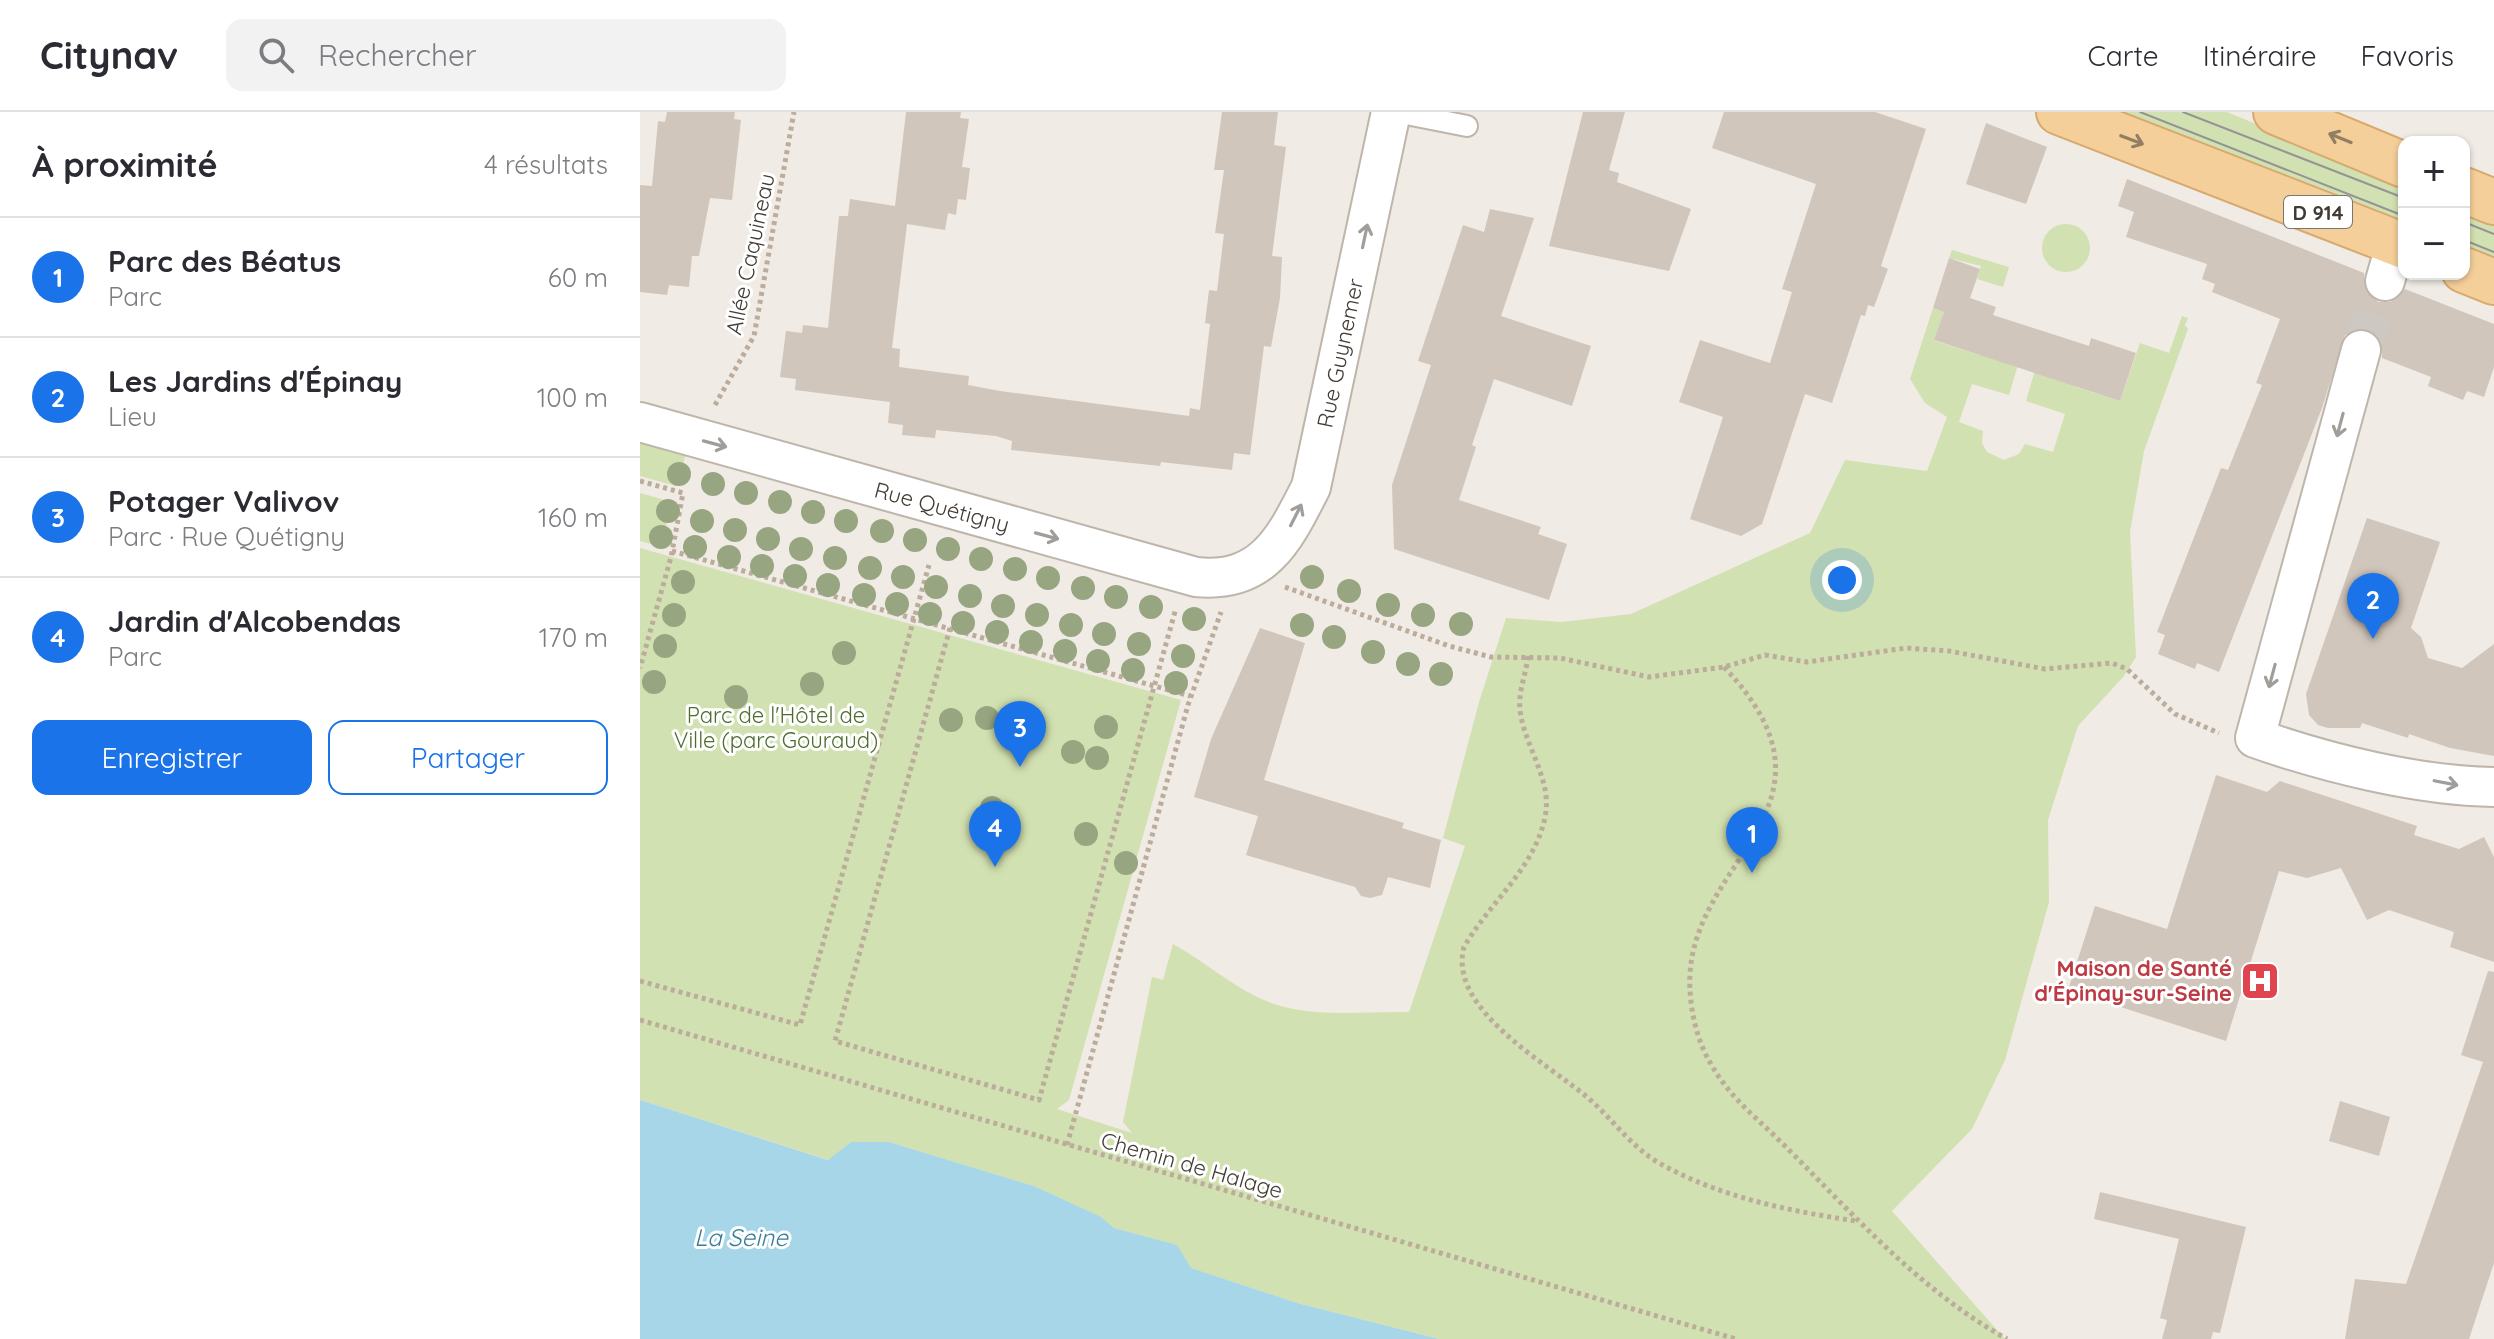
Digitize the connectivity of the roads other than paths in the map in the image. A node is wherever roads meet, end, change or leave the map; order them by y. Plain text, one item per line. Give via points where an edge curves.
1 (1394, 112) edge
2 (2059, 112) edge
3 (2276, 112) edge
4 (1467, 126) dead end
5 (2398, 163) edge
6 (2470, 192) edge
7 (2494, 202) edge
8 (2395, 257) edge
9 (2470, 272) edge
10 (2494, 282) edge
11 (2361, 350) tunnel mouth
12 (640, 422) edge
13 (1240, 574) joint
14 (2494, 787) edge

1 - 4 lane
13 -> 1 street, Rue Guynemer via 1282,542 1311,487
2 -> 8 main road, D 914
5 -> 3 main road
6 - 7 main road
9 - 10 main road
11 -> 14 street via 2255,738 2394,773 2465,787
12 -> 13 street, Rue Quétigny via 1185,574 1213,579

